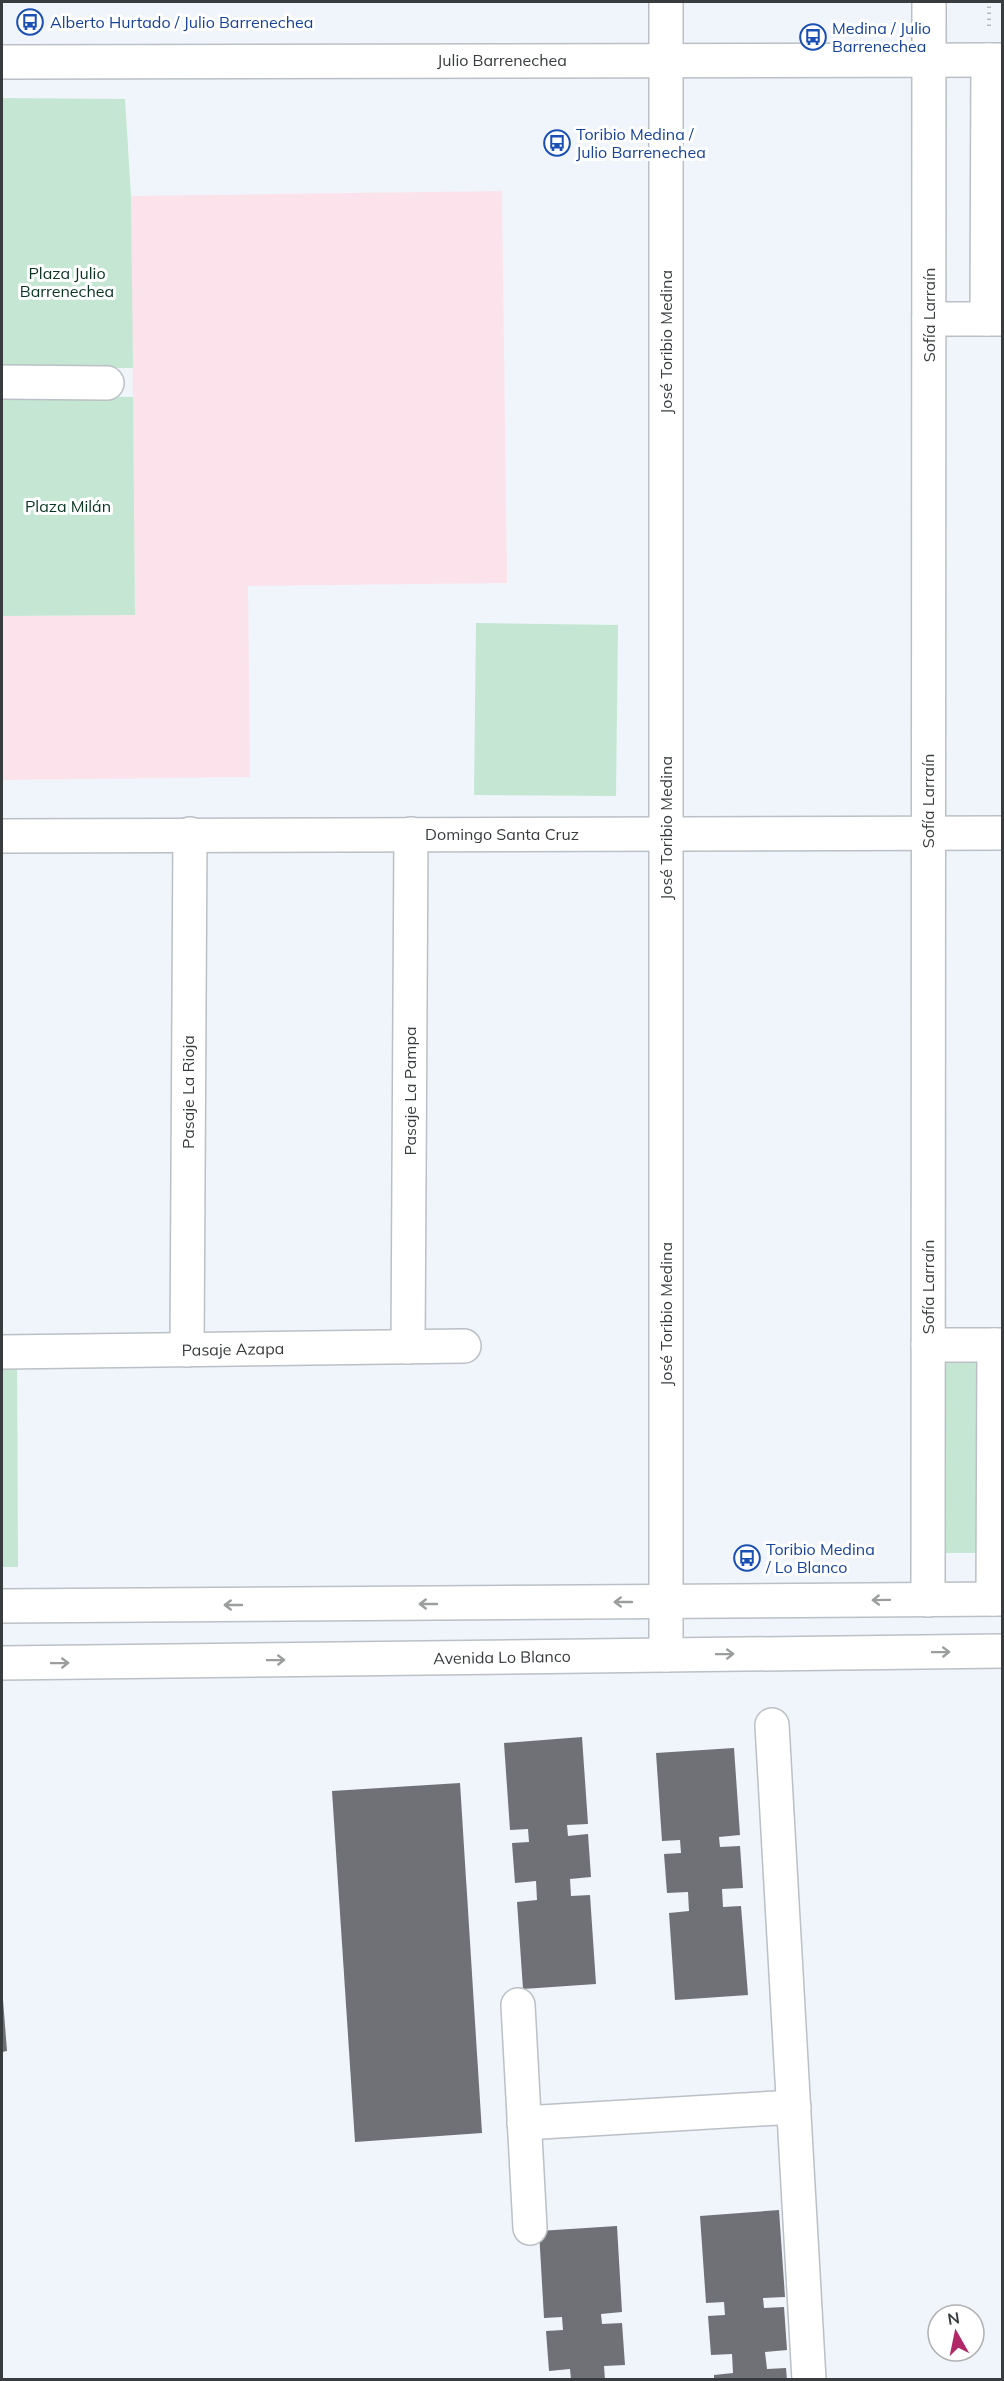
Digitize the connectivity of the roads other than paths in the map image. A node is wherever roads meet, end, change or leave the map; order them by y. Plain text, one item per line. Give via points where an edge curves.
1 (666, 2) edge
2 (929, 2) edge
3 (666, 59) junction
4 (929, 60) junction
5 (995, 60) edge
6 (2, 62) edge
7 (929, 319) junction
8 (995, 319) edge
9 (2, 382) edge
10 (107, 383) dead end
11 (666, 833) junction
12 (928, 833) junction
13 (1002, 833) edge
14 (190, 834) junction
15 (411, 834) junction
16 (2, 836) edge
17 (928, 1345) junction
18 (998, 1345) edge
19 (464, 1346) dead end
20 (408, 1347) junction
21 (186, 1350) junction
22 (2, 1352) edge
23 (998, 1599) edge
24 (928, 1600) junction
25 (667, 1602) junction
26 (2, 1606) edge
27 (1002, 1651) edge
28 (666, 1655) junction
29 (2, 1663) edge
30 (772, 1725) dead end
31 (518, 2005) dead end
32 (794, 2107) junction
33 (524, 2123) junction
34 (530, 2228) dead end
35 (809, 2379) edge

1 - 3 street, José Toribio Medina
2 - 4 street, Sofía Larraín
3 - 4 street, Julio Barrenechea
3 - 6 street, Julio Barrenechea
3 - 11 street, José Toribio Medina
4 - 5 street, Julio Barrenechea
4 - 7 street, Sofía Larraín
5 - 8 street
7 - 8 street
7 - 12 street, Sofía Larraín
9 - 10 street
11 - 12 street, Domingo Santa Cruz
11 - 15 street, Domingo Santa Cruz
11 - 25 street, José Toribio Medina
12 - 13 street, Domingo Santa Cruz
12 - 17 street, Sofía Larraín
14 - 15 street, Domingo Santa Cruz
14 - 16 street, Domingo Santa Cruz
14 - 21 street, Pasaje La Rioja
15 - 20 street, Pasaje La Pampa
17 - 18 street
17 - 24 street, Sofía Larraín
18 - 23 street
19 - 20 street, Pasaje Azapa
20 - 21 street, Pasaje Azapa
21 - 22 street, Pasaje Azapa
23 - 24 street
24 -> 25 street
25 -> 26 street
25 - 28 street, José Toribio Medina
28 -> 27 street, Avenida Lo Blanco
29 -> 28 street, Avenida Lo Blanco
30 - 32 street
31 - 33 street
32 - 33 street
32 - 35 street
33 - 34 street

